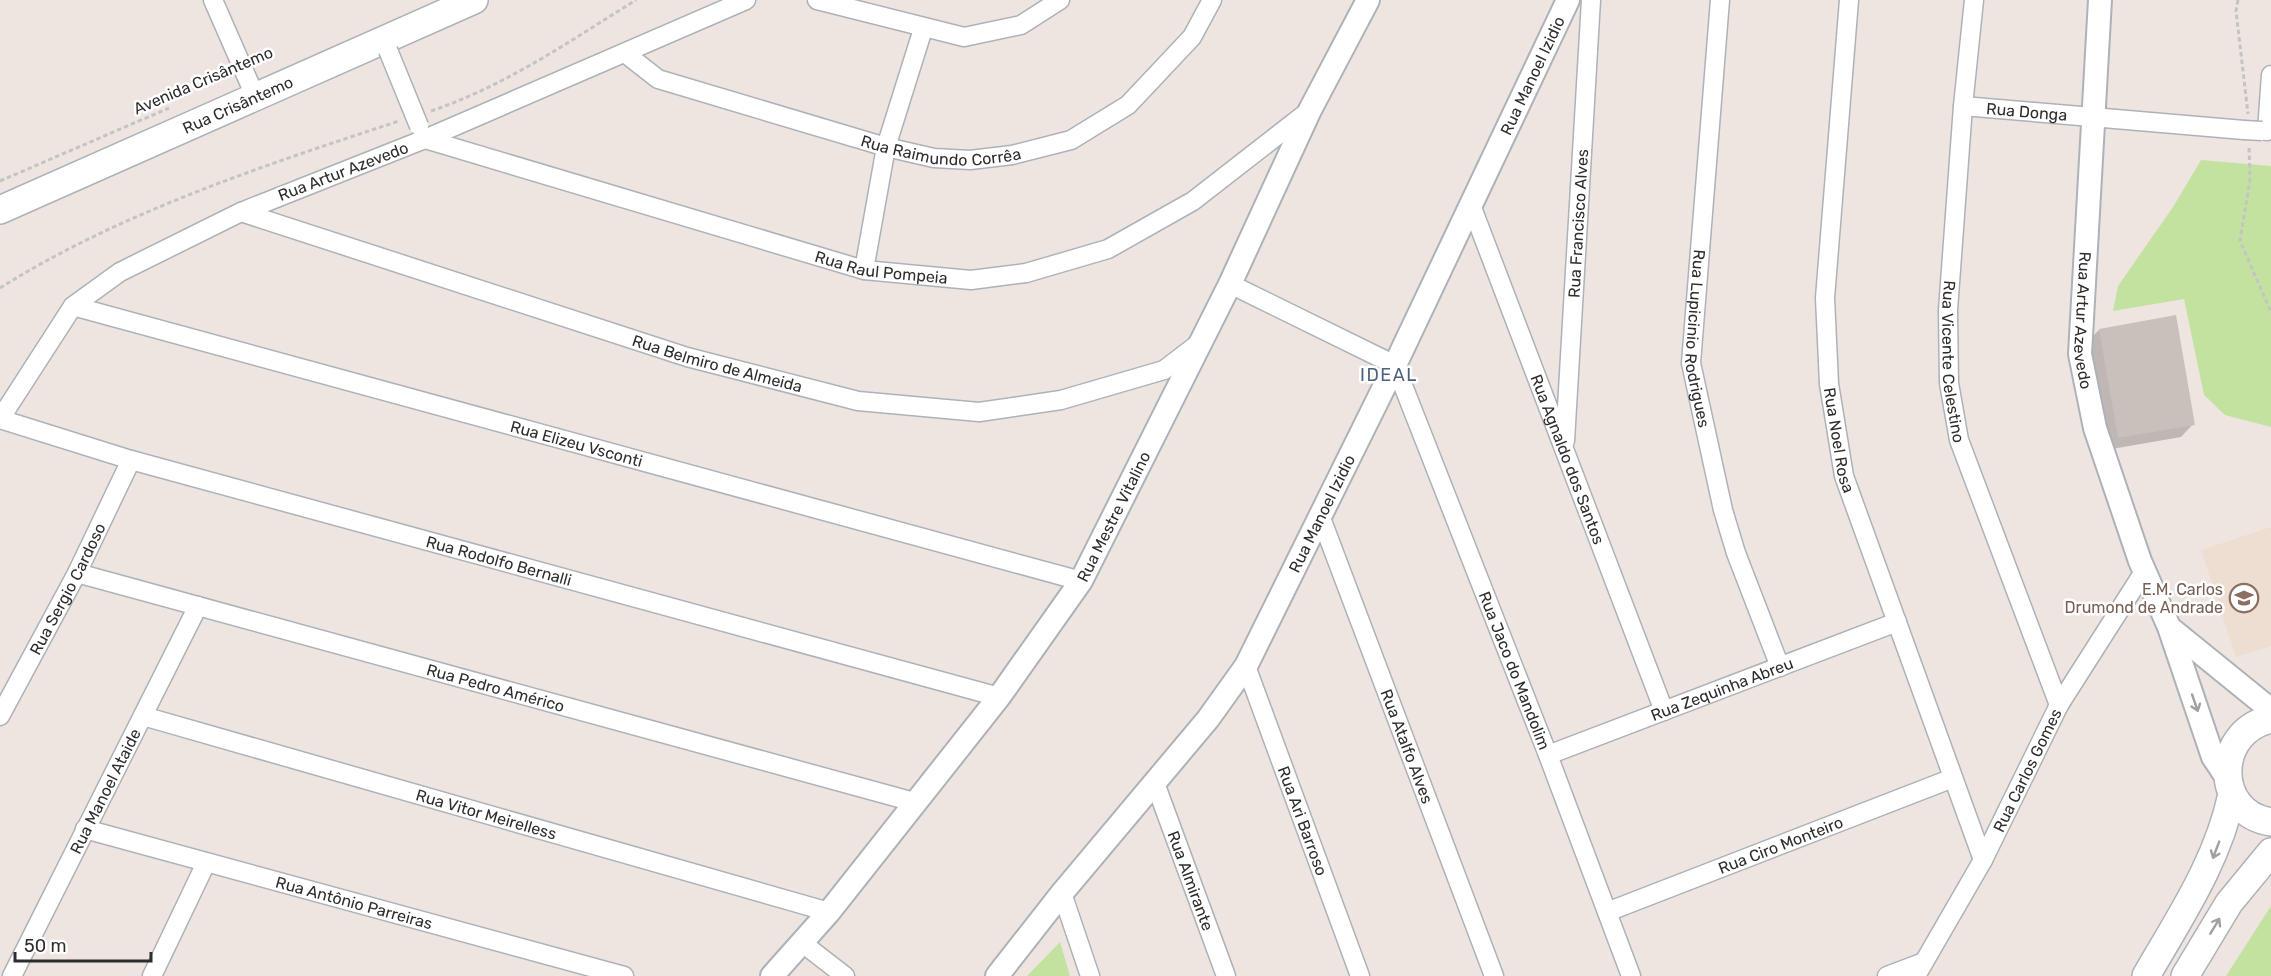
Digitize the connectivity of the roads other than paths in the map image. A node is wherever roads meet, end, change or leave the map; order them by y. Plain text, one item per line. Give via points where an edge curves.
1 (213, 0) edge
2 (474, 0) edge
3 (746, 0) edge
4 (817, 0) edge
5 (1060, 0) edge
6 (1212, 0) edge
7 (1368, 0) edge
8 (1568, 0) edge
9 (1591, 0) edge
10 (1720, 0) edge
11 (1849, 0) edge
12 (1974, 0) edge
13 (2100, 0) edge
14 (923, 29) junction
15 (386, 44) junction
16 (626, 54) junction
17 (2271, 75) edge
18 (255, 96) junction
19 (1963, 106) junction
20 (1310, 110) junction
21 (2092, 117) junction
22 (423, 126) junction
23 (2257, 131) edge
24 (886, 147) junction
25 (1471, 205) junction
26 (0, 210) edge
27 (241, 212) junction
28 (864, 270) junction
29 (1230, 284) junction
30 (73, 306) junction
31 (1198, 344) junction
32 (1395, 365) junction
33 (0, 419) edge
34 (1564, 448) junction
35 (131, 460) junction
36 (1321, 518) junction
37 (2145, 570) junction
38 (77, 573) junction
39 (1081, 581) junction
40 (198, 606) junction
41 (1897, 622) junction
42 (2169, 627) junction
43 (2209, 661) junction
44 (1246, 666) junction
45 (1780, 667) junction
46 (2185, 673) junction
47 (999, 697) junction
48 (2059, 705) junction
49 (2271, 710) edge
50 (1664, 711) junction
51 (0, 716) edge
52 (143, 716) junction
53 (2271, 719) edge
54 (1548, 755) junction
55 (1953, 778) junction
56 (1155, 783) junction
57 (2230, 786) junction
58 (914, 802) junction
59 (2271, 822) edge
60 (85, 829) junction
61 (2271, 852) edge
62 (1983, 860) junction
63 (206, 863) junction
64 (1062, 893) junction
65 (829, 912) junction
66 (1607, 912) junction
67 (801, 942) junction
68 (1920, 969) edge
69 (12, 976) edge
70 (152, 976) edge
71 (624, 976) edge
72 (772, 976) edge
73 (845, 976) edge
74 (997, 976) edge
75 (1090, 976) edge
76 (1226, 976) edge
77 (1360, 976) edge
78 (1494, 976) edge
79 (1631, 976) edge
80 (1887, 976) edge
81 (2146, 976) edge
82 (2185, 976) edge

1 - 18 street
2 - 15 main road, Rua Crisântemo
3 - 16 street, Rua Artur Azevedo
4 - 14 street
5 - 14 street via 1021,25 988,33 964,37
6 - 24 street, Rua Raimundo Corrêa via 1192,37 1128,105 1071,140 970,160 934,158
7 - 20 street, Rua Mestre Vitalino
8 - 25 street, Rua Manoel Izidio
9 - 34 street, Rua Francisco Alves
10 - 45 street, Rua Lupicinio Rodrigues via 1690,363 1723,510
11 - 41 street, Rua Noel Rosa via 1825,298 1828,384 1844,476
12 - 19 street, Rua Vicente Celestino
13 - 21 street, Rua Artur Azevedo
14 - 24 street
15 - 18 main road, Rua Crisântemo
15 - 22 street, bridge
16 - 22 street, Rua Artur Azevedo
16 - 24 street, Rua Raimundo Corrêa via 658,79
17 - 23 street
18 - 26 main road, Rua Crisântemo
19 - 21 street, Rua Donga
19 - 48 street, Rua Vicente Celestino via 1948,310 1948,383 1959,440
20 - 28 street, Rua Raul Pompeia via 1193,201 1108,249 1026,273 971,280
20 - 29 street, Rua Mestre Vitalino
21 - 23 street, Rua Donga
21 - 37 street, Rua Artur Azevedo via 2080,354 2095,428
22 - 27 street, Rua Artur Azevedo
22 - 28 street, Rua Raul Pompeia
24 - 28 street
25 - 32 street, Rua Manoel Izidio
25 - 34 street, Rua Agnaldo dos Santos
27 - 30 street, Rua Artur Azevedo via 120,272
27 - 31 street, Rua Belmiro de Almeida via 687,357 858,401 979,412 1061,400 1164,370
29 - 31 street, Rua Mestre Vitalino
29 - 32 street
30 - 33 street, Rua Artur Azevedo
30 - 39 street, Rua Elizeu Vsconti
31 - 39 street, Rua Mestre Vitalino
32 - 36 street, Rua Manoel Izidio
32 - 54 street, Rua Jaco do Mandolim
33 - 35 street, Rua Rodolfo Bernalli
34 - 50 street, Rua Agnaldo dos Santos
35 - 38 street, Rua Sergio Cardoso
35 - 47 street, Rua Rodolfo Bernalli
36 - 44 street, Rua Manoel Izidio
36 - 78 street, Rua Atalfo Alves
37 - 42 street, Rua Artur Azevedo
37 - 48 street, Rua Carlos Gomes
38 - 40 street, Rua Pedro Américo
38 - 51 street, Rua Sergio Cardoso
39 - 47 street, Rua Mestre Vitalino
40 - 52 street, Rua Manoel Ataide
40 - 58 street, Rua Pedro Américo
41 - 45 street, Rua Zequinha Abreu
41 - 55 street, Rua Noel Rosa
42 - 43 street
42 - 46 street, Rua Artur Azevedo
43 - 46 street
43 - 49 street
44 - 56 street, Rua Manoel Izidio
44 - 77 street, Rua Ari Barroso
45 - 50 street, Rua Zequinha Abreu
46 -> 57 street, Rua Artur Azevedo via 2213,757
47 - 58 street, Rua Mestre Vitalino
48 - 62 street, Rua Carlos Gomes
50 - 54 street, Rua Zequinha Abreu
52 - 60 street, Rua Manoel Ataide
52 - 65 street, Rua Vitor Meirelless
53 - 57 main road via 2245,730 2234,743 2228,760
54 - 66 street, Rua Jaco do Mandolim
55 - 62 street, Rua Noel Rosa
55 - 66 street, Rua Ciro Monteiro
56 - 64 street, Rua Manoel Izidio
56 - 76 street, Rua Almirante
57 - 59 main road via 2253,816
57 -> 81 main road via 2226,822 2211,862
58 - 65 street, Rua Mestre Vitalino
60 - 63 street, Rua Antônio Parreiras
60 - 69 street, Rua Manoel Ataide
82 -> 61 main road via 2229,903
62 - 68 street, Rua Carlos Gomes
63 - 70 street
63 - 71 street, Rua Antônio Parreiras
64 - 74 street, Rua Manoel Izidio
64 - 75 street
65 - 67 street, Rua Mestre Vitalino
66 - 79 street, Rua Jaco do Mandolim
67 - 72 street, Rua Mestre Vitalino
67 - 73 street
68 - 80 street

